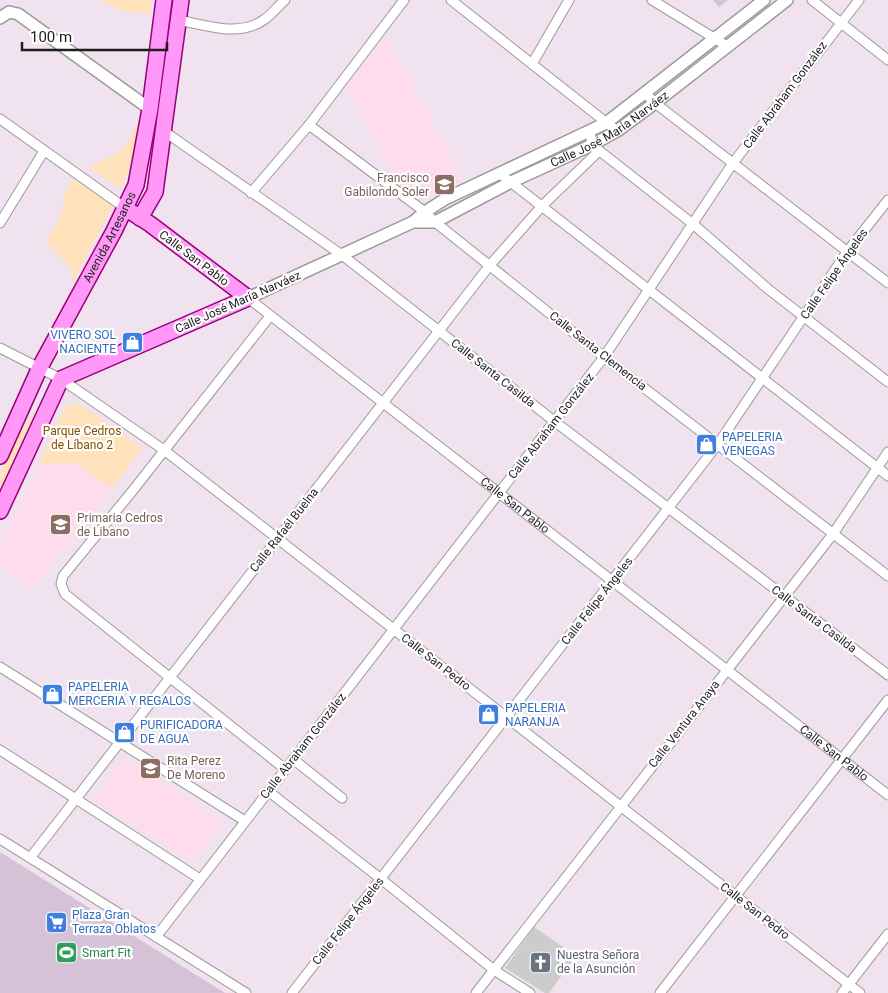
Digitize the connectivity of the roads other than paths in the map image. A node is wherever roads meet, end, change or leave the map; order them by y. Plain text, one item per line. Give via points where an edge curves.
1 (164, 0) edge
2 (181, 0) edge
3 (285, 0) edge
4 (404, 0) edge
5 (450, 0) edge
6 (569, 0) edge
7 (652, 0) edge
8 (764, 0) edge
9 (786, 0) edge
10 (812, 0) edge
11 (859, 0) edge
12 (4, 15) edge
13 (178, 20) junction
14 (840, 23) junction
15 (715, 38) junction
16 (727, 46) junction
17 (888, 60) edge
18 (532, 64) junction
19 (645, 93) junction
20 (655, 103) junction
21 (150, 109) junction
22 (0, 119) edge
23 (606, 123) junction
24 (309, 125) junction
25 (617, 131) junction
26 (165, 132) junction
27 (590, 132) junction
28 (596, 148) junction
29 (44, 151) junction
30 (733, 163) junction
31 (499, 173) junction
32 (511, 182) junction
33 (251, 193) junction
34 (888, 200) edge
35 (542, 206) junction
36 (125, 208) junction
37 (425, 212) junction
38 (140, 218) junction
39 (413, 222) junction
40 (435, 222) junction
41 (0, 223) edge
42 (693, 224) junction
43 (847, 252) junction
44 (342, 255) junction
45 (490, 265) junction
46 (888, 283) edge
47 (649, 289) junction
48 (248, 298) junction
49 (270, 316) junction
50 (804, 316) junction
51 (440, 330) junction
52 (0, 348) edge
53 (604, 357) junction
54 (40, 367) junction
55 (762, 378) junction
56 (61, 379) junction
57 (888, 382) edge
58 (382, 403) junction
59 (554, 421) junction
60 (718, 444) junction
61 (164, 450) junction
62 (888, 452) edge
63 (0, 456) edge
64 (878, 468) junction
65 (888, 476) edge
66 (498, 492) junction
67 (668, 508) junction
68 (0, 511) edge
69 (833, 534) junction
70 (277, 539) junction
71 (888, 576) edge
72 (613, 581) junction
73 (784, 596) junction
74 (394, 629) junction
75 (0, 667) edge
76 (727, 670) junction
77 (888, 675) edge
78 (170, 678) junction
79 (888, 700) edge
80 (506, 717) junction
81 (120, 742) junction
82 (0, 750) edge
83 (293, 759) junction
84 (841, 759) junction
85 (285, 769) junction
86 (268, 791) junction
87 (888, 795) edge
88 (342, 798) dead end
89 (76, 799) junction
90 (620, 806) junction
91 (245, 821) junction
92 (0, 840) edge
93 (30, 858) junction
94 (200, 879) junction
95 (381, 879) junction
96 (735, 895) junction
97 (888, 934) edge
98 (156, 937) junction
99 (494, 970) junction
100 (849, 984) junction
101 (246, 993) edge
102 (292, 993) edge
103 (476, 993) edge
104 (530, 993) edge
105 (660, 993) edge
106 (842, 993) edge
107 (860, 993) edge

1 - 21 main road, Avenida Artesanos
2 - 13 main road
3 - 13 street via 265,19 241,30
4 - 24 street
5 - 18 street
6 - 18 street
7 - 15 street
8 - 15 street, Calle José María Narváez
9 - 16 street, Calle José María Narváez
10 - 14 street
11 - 14 street, Calle Abraham González
12 - 21 street via 18,14
13 - 26 main road
14 - 17 street
14 - 30 street, Calle Abraham González
15 - 16 street
15 - 19 street, Calle José María Narváez
16 - 20 street, Calle José María Narváez
18 - 23 street
19 - 20 street
19 - 23 street, Calle José María Narváez
20 - 25 street, Calle José María Narváez
20 - 30 street
21 - 36 main road, Avenida Artesanos via 138,177
22 - 29 street
23 - 25 street
23 - 27 street, Calle José María Narváez
24 - 33 street
24 - 37 street, Calle Santa Clemencia
25 - 28 street, Calle José María Narváez
26 - 33 street, Calle Santa Casilda
26 - 38 main road via 155,192
27 - 28 street
27 - 31 street, Calle José María Narváez
28 - 32 street, Calle José María Narváez
28 - 35 street, Calle Rafaél Buelna
28 - 42 street
29 - 36 street
29 - 41 street
30 - 42 street, Calle Abraham González
30 - 43 street
31 - 32 street
31 - 37 street, Calle José María Narváez
32 - 35 street
32 - 40 street, Calle José María Narváez
33 - 44 street, Calle Santa Casilda
34 - 43 street, Calle Felipe Ángeles
35 - 45 street, Calle Rafaél Buelna
35 - 47 street
36 - 38 main road, Calle San Pablo
36 - 54 main road, Avenida Artesanos
37 - 39 street, Calle José María Narváez
37 - 40 street, Calle Santa Clemencia
38 - 48 main road, Calle San Pablo
39 - 40 street, Calle José María Narváez
39 - 44 street, Calle José María Narváez
40 - 45 street, Calle Santa Clemencia
42 - 47 street, Calle Abraham González
42 - 50 street
43 - 46 street
43 - 50 street, Calle Felipe Ángeles
44 - 48 street, Calle José María Narváez
44 - 51 street, Calle Santa Casilda
45 - 51 street, Calle Rafaél Buelna
45 - 53 street, Calle Santa Clemencia
47 - 53 street, Calle Abraham González
47 - 55 street
48 - 49 street, Calle San Pablo
48 - 56 main road, Calle José María Narváez
49 - 58 street, Calle San Pablo
49 - 61 street
50 - 55 street, Calle Felipe Ángeles
50 - 57 street
51 - 58 street, Calle Rafaél Buelna
51 - 59 street, Calle Santa Casilda
52 - 54 street, Calle San Pedro
53 - 59 street, Calle Abraham González
53 - 60 street, Calle Santa Clemencia
54 - 56 street, Calle San Pedro
54 - 63 main road, Avenida Artesanos
55 - 60 street, Calle Felipe Ángeles
55 - 64 street
56 - 61 street, Calle San Pedro
56 - 68 main road
58 - 66 street, Calle San Pablo
58 - 70 street, Calle Rafaél Buelna
59 - 66 street, Calle Abraham González
59 - 67 street, Calle Santa Casilda
60 - 67 street, Calle Felipe Ángeles
60 - 69 street, Calle Santa Clemencia
61 - 70 street, Calle San Pedro
61 - 78 street via 63,576 61,584 65,594
62 - 64 street, Calle Ventura Anaya
64 - 65 street
64 - 69 street, Calle Ventura Anaya
66 - 72 street, Calle San Pablo
66 - 74 street, Calle Abraham González
67 - 72 street, Calle Felipe Ángeles
67 - 73 street, Calle Santa Casilda
69 - 71 street, Calle Santa Clemencia
69 - 73 street, Calle Ventura Anaya
70 - 74 street, Calle San Pedro
70 - 78 street, Calle Rafaél Buelna
72 - 76 street, Calle San Pablo
72 - 80 street, Calle Felipe Ángeles
73 - 76 street, Calle Ventura Anaya
73 - 77 street, Calle Santa Casilda
74 - 80 street, Calle San Pedro
74 - 83 street, Calle Abraham González
75 - 81 street
76 - 84 street, Calle San Pablo
76 - 90 street, Calle Ventura Anaya
78 - 81 street, Calle Rafaél Buelna
78 - 85 street
79 - 84 street
80 - 90 street, Calle San Pedro
80 - 95 street, Calle Felipe Ángeles
81 - 89 street, Calle Rafaél Buelna
81 - 91 street
82 - 89 street
83 - 85 street, Calle Abraham González
83 - 88 street
84 - 87 street, Calle San Pablo
84 - 96 street
85 - 86 street, Calle Abraham González
86 - 91 street, Calle Abraham González
86 - 95 street
89 - 93 street, Calle Rafaél Buelna
89 - 94 street
90 - 96 street, Calle San Pedro
90 - 99 street, Calle Ventura Anaya
91 - 94 street, Calle Abraham González
92 - 93 street
93 - 98 street
94 - 98 street, Calle Abraham González
95 - 99 street
95 - 102 street, Calle Felipe Ángeles
96 - 100 street, Calle San Pedro
96 - 105 street
97 - 100 street
98 - 101 street
99 - 103 street, Calle Ventura Anaya
99 - 104 street
100 - 106 street
100 - 107 street, Calle San Pedro

